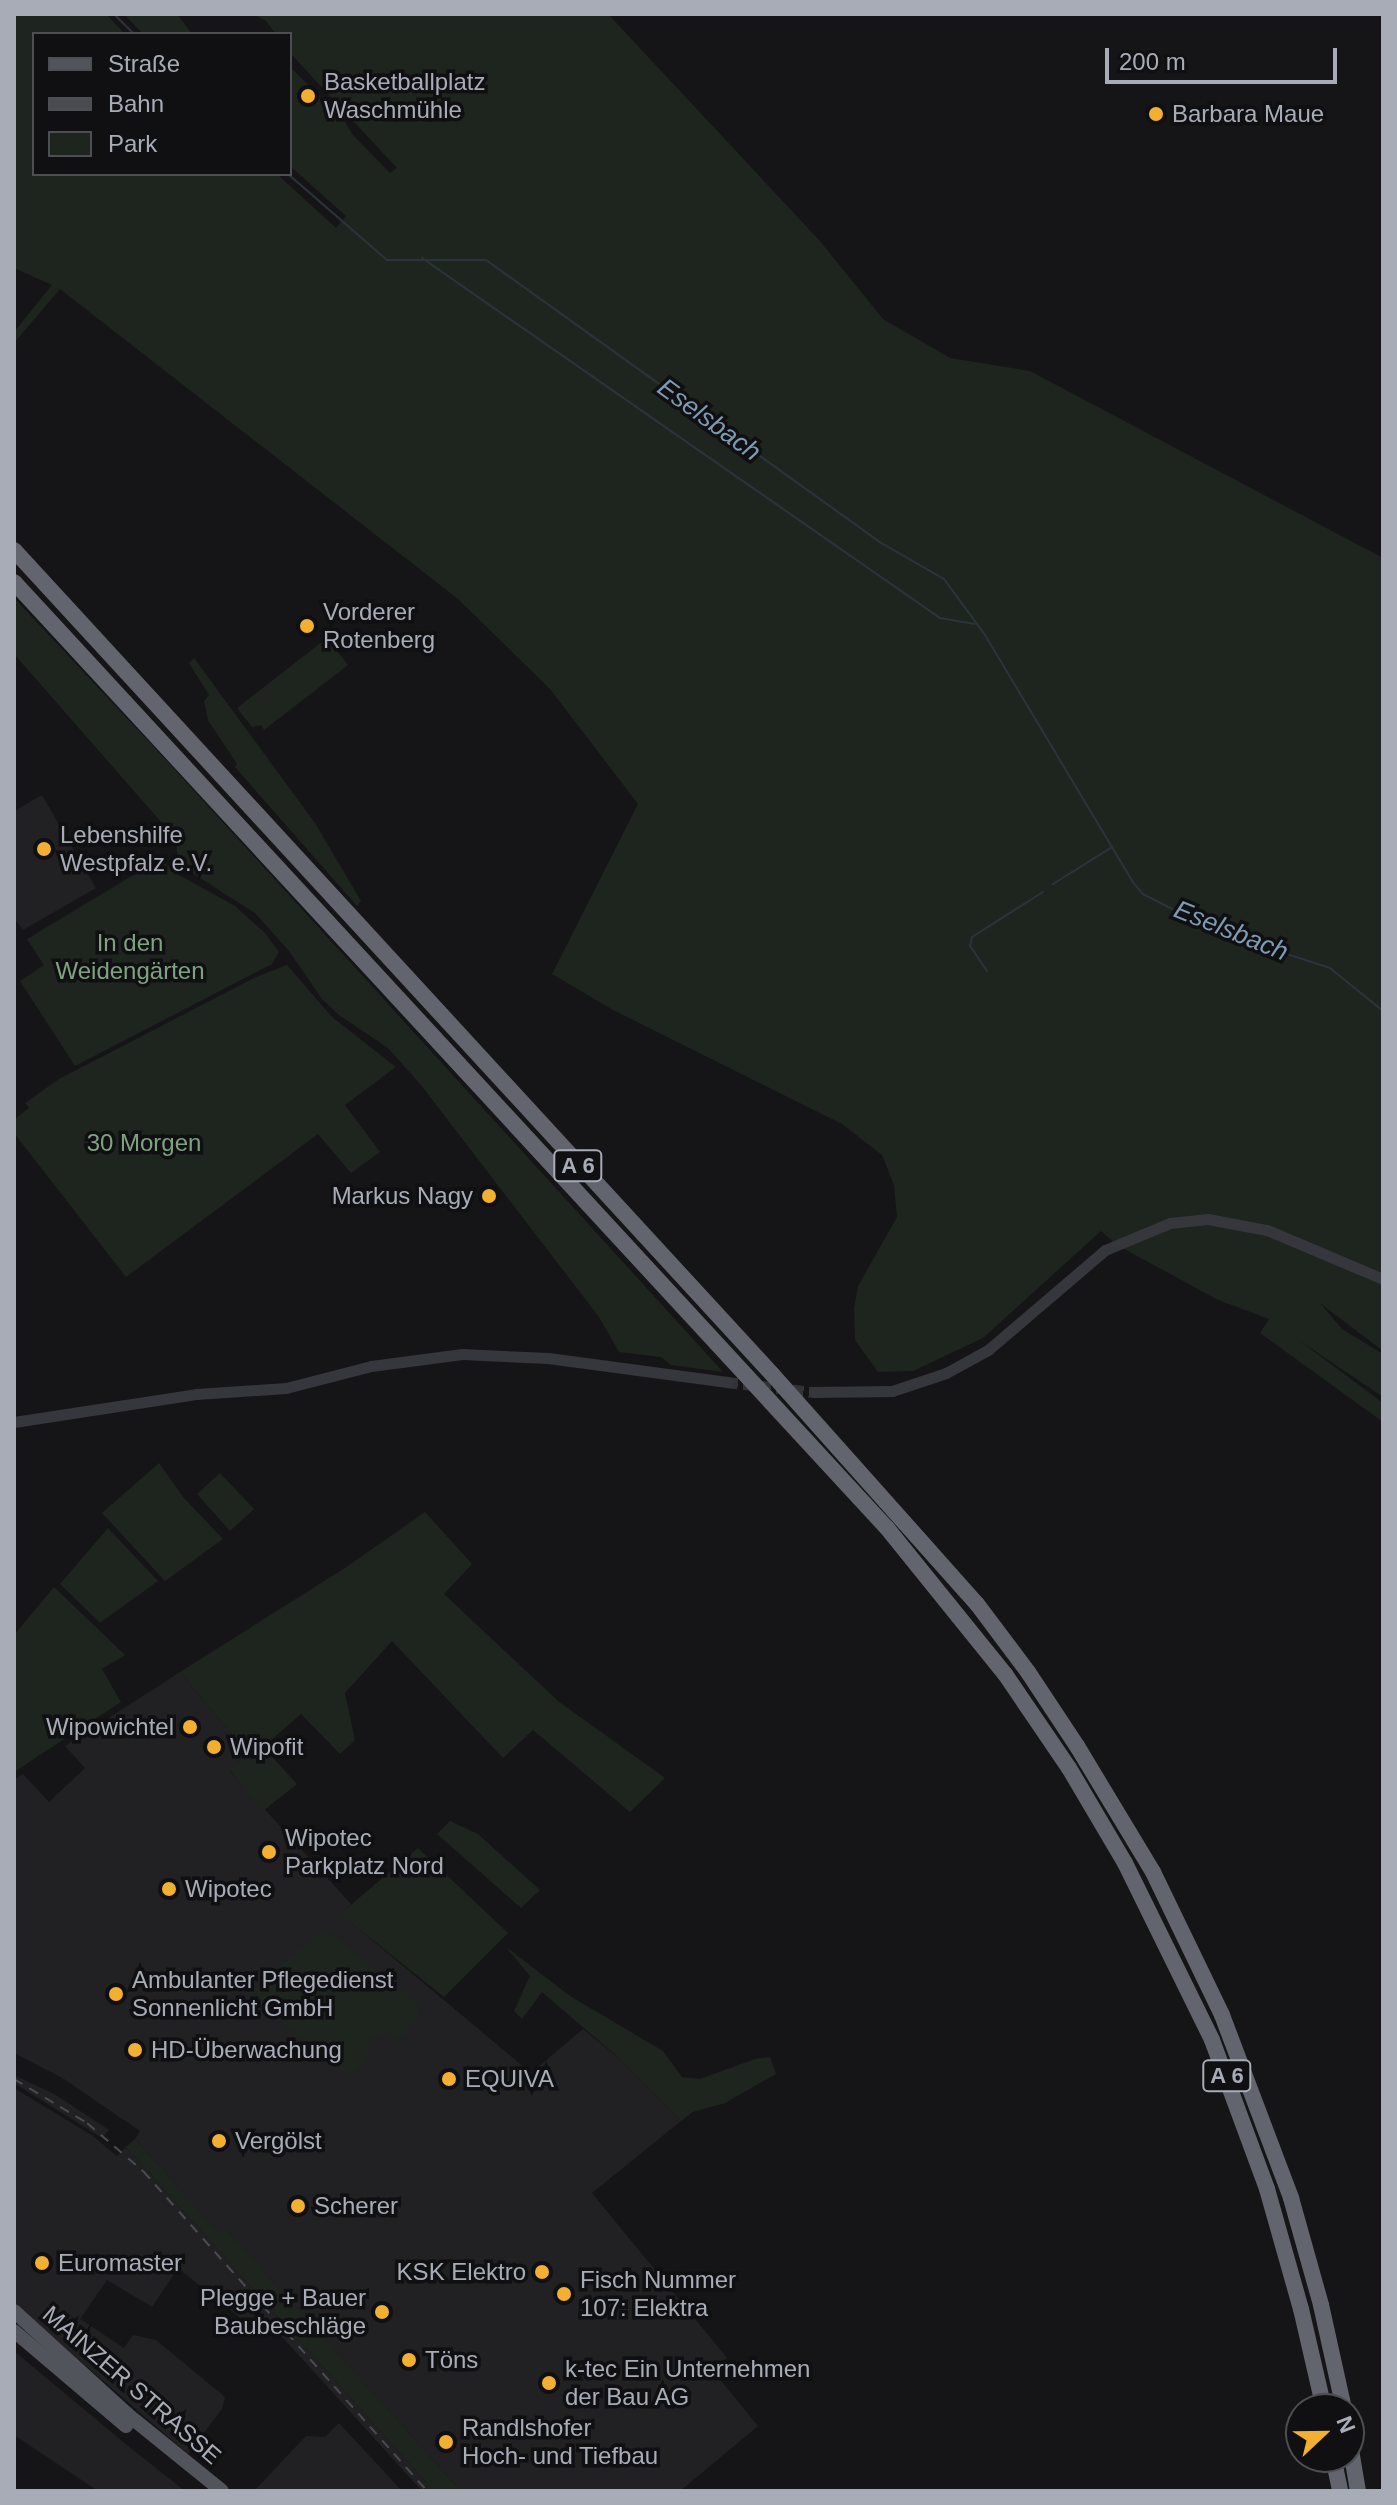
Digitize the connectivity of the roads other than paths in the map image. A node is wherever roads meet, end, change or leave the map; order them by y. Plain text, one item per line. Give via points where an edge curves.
1 (14, 550) edge
2 (14, 582) edge
3 (1383, 1279) edge
4 (727, 1382) tunnel mouth
5 (814, 1392) tunnel mouth
6 (14, 1422) edge
7 (14, 2311) edge
8 (14, 2331) edge
9 (1320, 2393) edge
10 (1341, 2393) edge
11 (207, 2491) edge
12 (222, 2491) edge

1 - 10 highway, A 6 via 793,1397 977,1604 1028,1672 1153,1872 1222,2015 1291,2198
2 - 9 highway, A 6 via 887,1528 1013,1686 1119,1852 1212,2040 1267,2189
3 - 5 street via 1267,1230 1208,1219 1170,1223 1105,1250 988,1350 946,1373 892,1391
4 - 6 street via 548,1358 462,1354 381,1364 286,1388 209,1393
7 - 12 main road, MAINZER STRASSE
8 - 11 main road, MAINZER STRASSE

